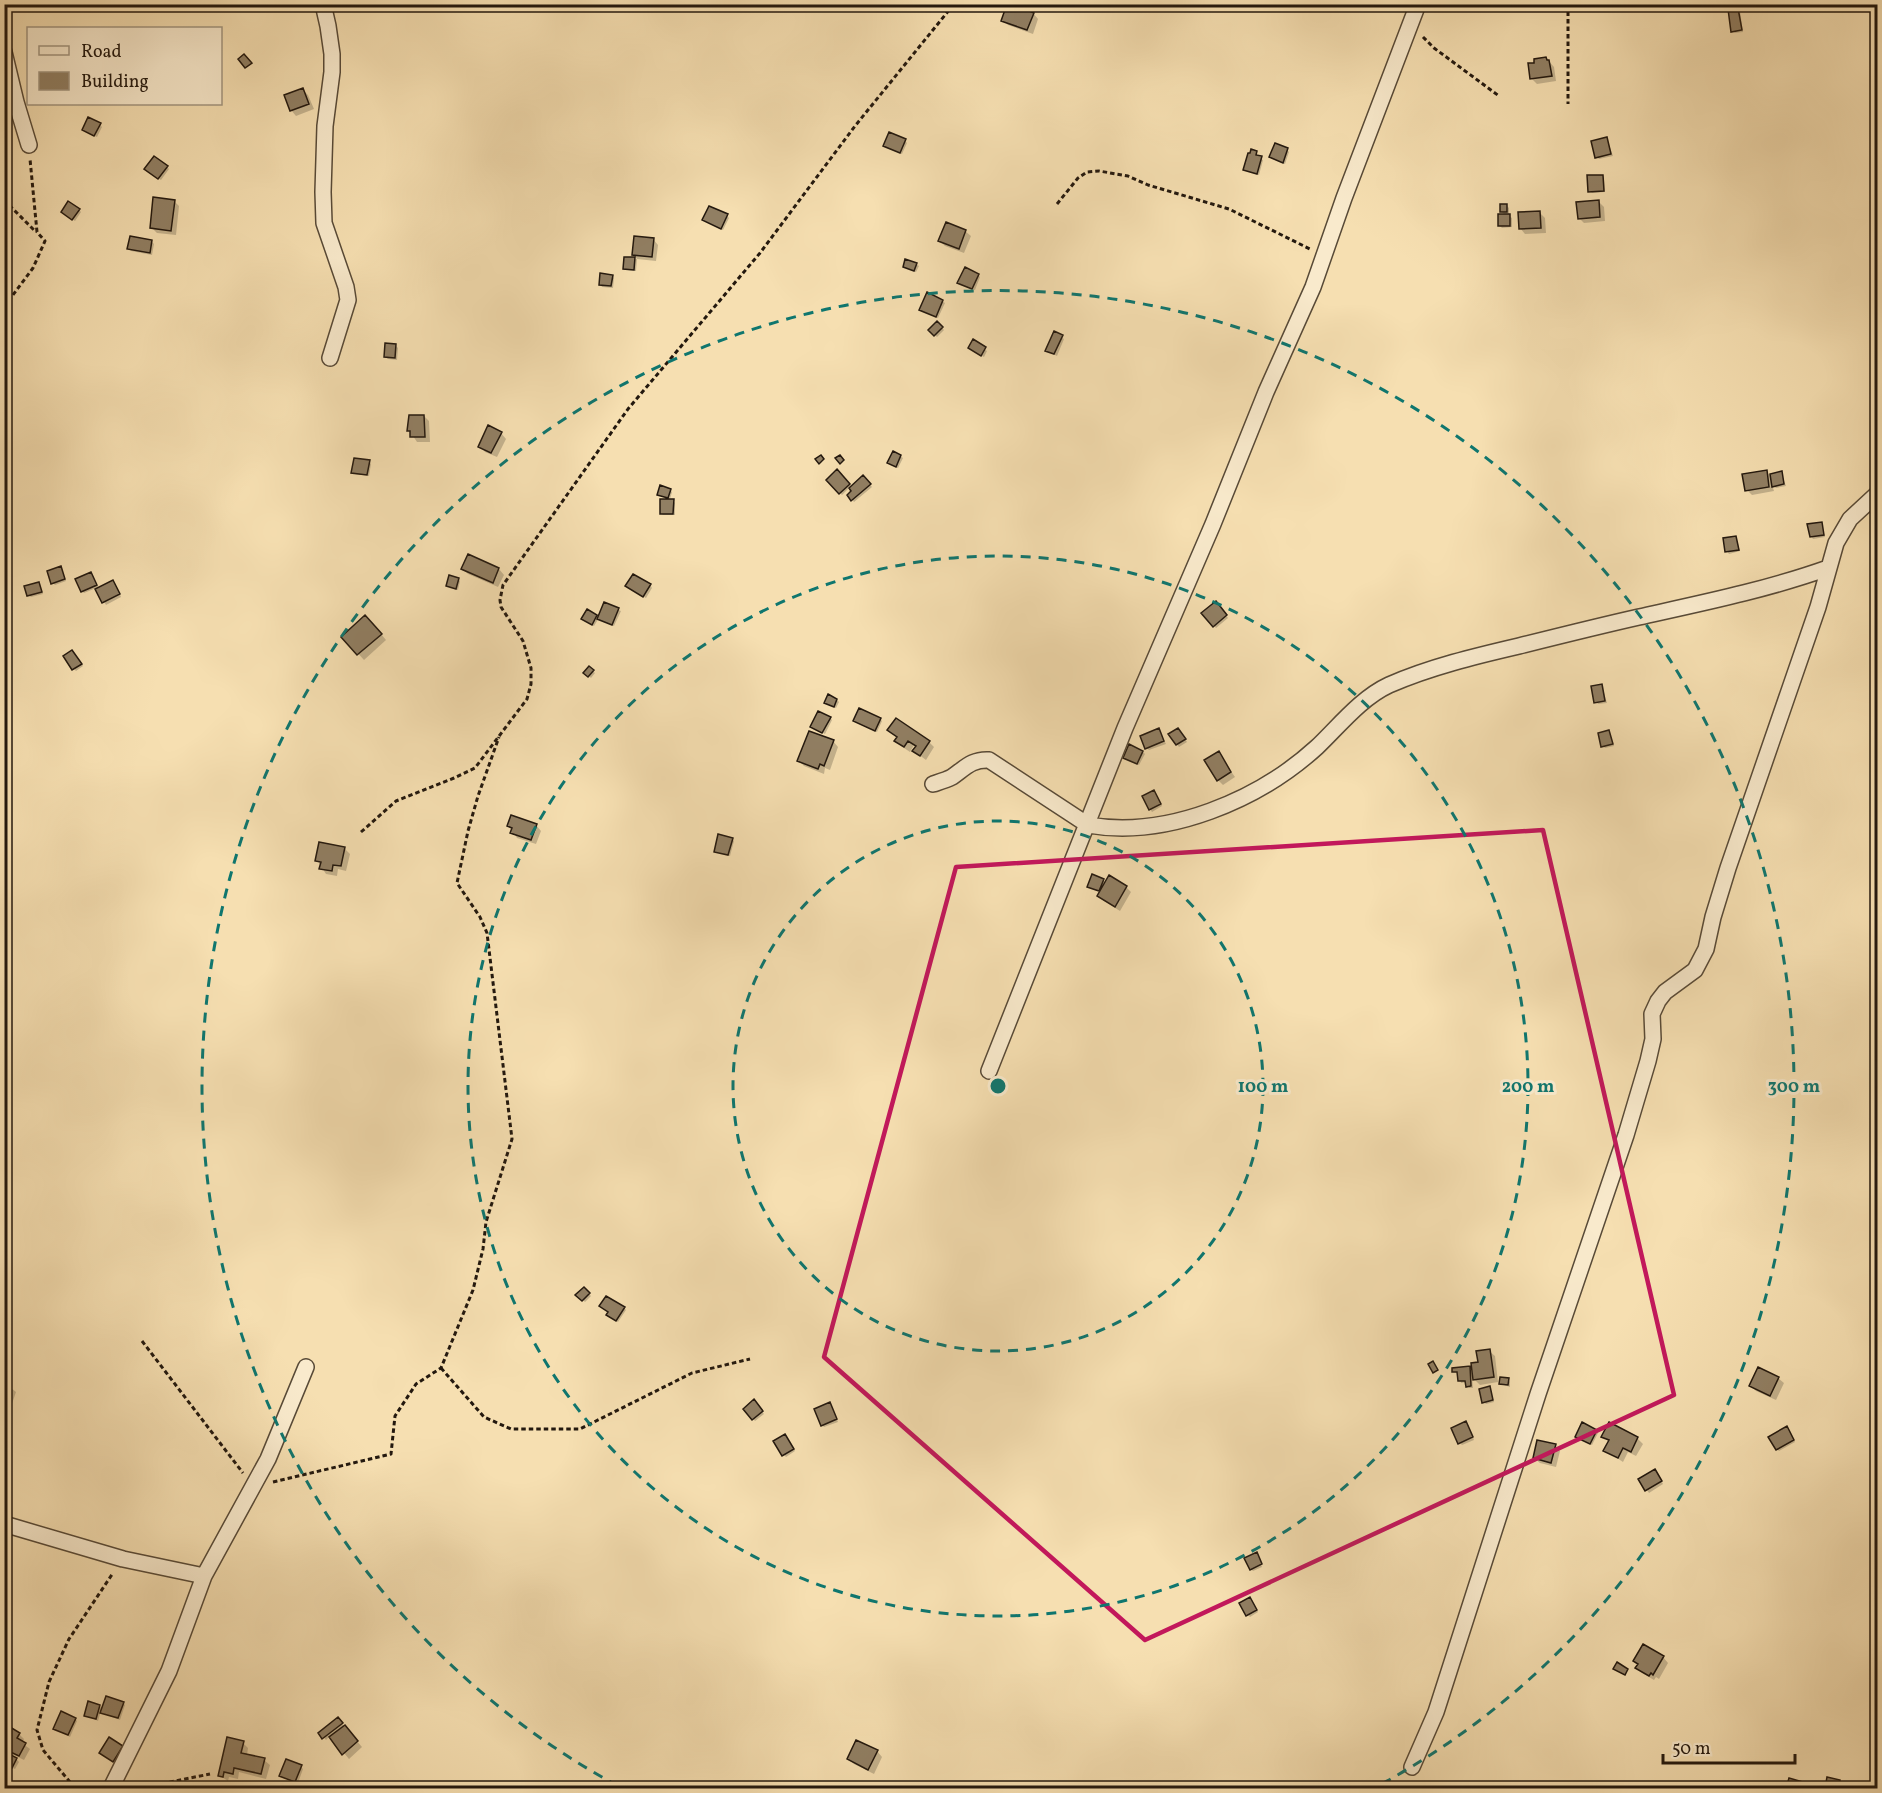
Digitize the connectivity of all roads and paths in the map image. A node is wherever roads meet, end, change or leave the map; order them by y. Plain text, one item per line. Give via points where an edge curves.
1 (322, 4) edge
2 (954, 4) edge
3 (1418, 4) edge
4 (1568, 4) edge
5 (1412, 25) junction
6 (4, 52) edge
7 (1499, 96) dead end
8 (1568, 104) dead end
9 (29, 145) joint
10 (4, 200) edge
11 (1057, 204) dead end
12 (37, 232) junction
13 (1324, 256) junction
14 (4, 307) edge
15 (330, 358) dead end
16 (1878, 493) edge
17 (1828, 568) junction
18 (499, 737) junction
19 (933, 784) dead end
20 (1088, 825) junction
21 (362, 832) dead end
22 (989, 1071) dead end
23 (142, 1341) dead end
24 (750, 1359) dead end
25 (306, 1367) dead end
26 (441, 1368) junction
27 (254, 1486) junction
28 (4, 1524) edge
29 (123, 1558) junction
30 (204, 1576) junction
31 (1412, 1767) dead end
32 (210, 1773) dead end
33 (75, 1788) edge
34 (111, 1788) edge
35 (140, 1788) edge

1 - 15 street via 332,54 324,126 324,223 348,300
2 - 18 path via 855,126 760,253 628,410 503,585 501,608 523,641 531,684 527,699
3 - 5 street
4 - 8 path
5 - 7 path via 1434,48
5 - 13 street
6 - 9 street
9 - 12 path
10 - 12 path
11 - 13 path via 1087,172 1128,176 1229,209
12 - 14 path via 45,241 33,268
13 - 20 street via 1121,737
16 - 17 street via 1850,519
17 - 20 street via 1777,585 1426,671 1378,691 1293,768 1249,794 1189,818 1159,825
17 - 31 street via 1725,878 1706,949 1695,970 1665,992 1652,1014 1653,1039 1626,1135 1436,1712
18 - 21 path via 476,768 396,801
18 - 26 path via 478,796 457,883 487,933 512,1139 486,1222 473,1290
19 - 20 street via 977,760 989,760
20 - 22 street
23 - 27 path
24 - 26 path via 692,1373 580,1430 511,1429 484,1418
25 - 27 street
26 - 27 path via 416,1384 395,1416 392,1454
27 - 30 street
28 - 29 street
29 - 30 street
29 - 33 path via 69,1639 49,1682 37,1730 44,1750
30 - 34 street via 169,1671
32 - 35 path

